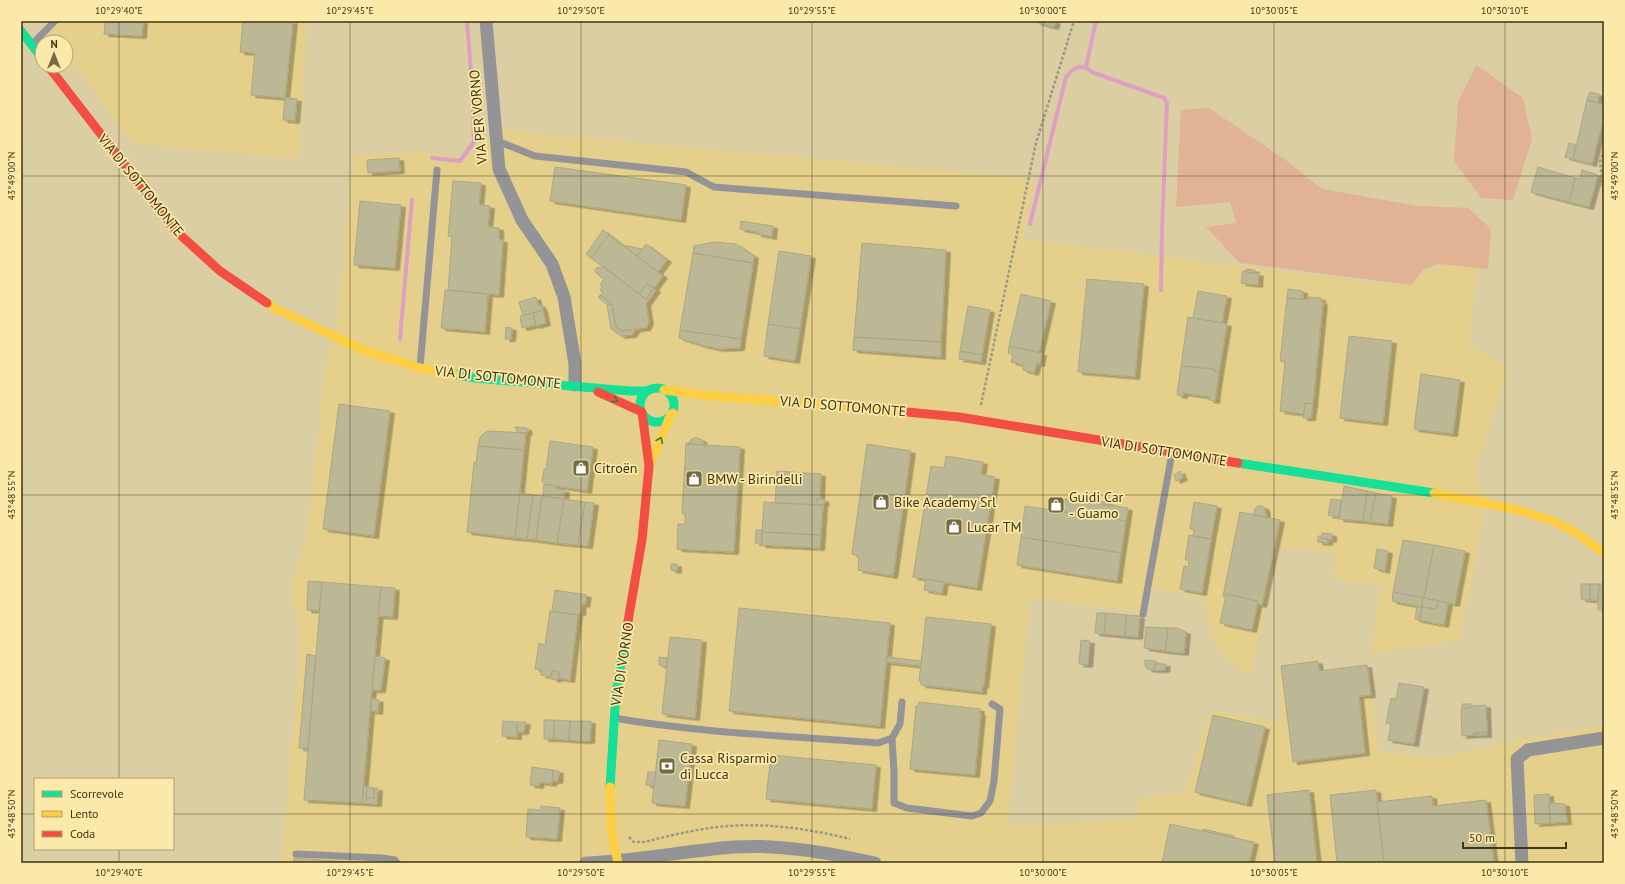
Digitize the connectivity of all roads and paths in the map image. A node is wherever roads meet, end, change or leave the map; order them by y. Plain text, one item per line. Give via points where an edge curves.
1 (55, 21) edge
2 (486, 21) edge
3 (1074, 21) edge
4 (21, 31) edge
5 (31, 44) junction
6 (34, 48) edge
7 (54, 74) edge
8 (497, 141) junction
9 (1604, 150) edge
10 (437, 170) dead end
11 (1604, 196) edge
12 (956, 206) dead end
13 (420, 368) junction
14 (575, 385) junction
15 (589, 387) junction
16 (664, 390) junction
17 (647, 391) junction
18 (712, 396) junction
19 (642, 412) junction
20 (671, 414) junction
21 (978, 420) junction
22 (1172, 452) junction
23 (649, 466) junction
24 (1604, 553) edge
25 (1143, 614) dead end
26 (902, 702) dead end
27 (992, 704) dead end
28 (614, 718) junction
29 (892, 738) junction
30 (1604, 738) edge
31 (626, 831) dead end
32 (850, 840) dead end
33 (296, 854) dead end
34 (618, 862) edge
35 (397, 863) edge
36 (586, 863) edge
37 (875, 863) edge
38 (1522, 863) edge

1 - 5 lane
2 - 8 street, VIA PER VORNO
3 - 21 path via 1036,143
4 - 5 main road
5 - 6 main road
7 - 13 main road, VIA DI SOTTOMONTE via 176,231 220,272 274,308 323,332 366,351
8 - 12 lane via 535,156 686,172 714,187
8 - 14 street, VIA PER VORNO via 499,170 522,220 552,264 564,297 575,364
9 - 11 path via 1600,162
10 - 13 lane
13 - 14 main road, VIA DI SOTTOMONTE via 475,378
14 - 15 main road, VIA DI SOTTOMONTE
15 - 17 main road, VIA DI SOTTOMONTE
15 -> 19 main road, VIA DI SOTTOMONTE
16 - 17 main road, VIA DI SOTTOMONTE via 658,388
16 - 18 main road, VIA DI SOTTOMONTE
16 - 20 main road via 674,403
17 - 19 main road via 640,401
18 - 20 main road, VIA DI SOTTOMONTE
18 - 21 main road, VIA DI SOTTOMONTE
19 - 20 main road, VIA DI SOTTOMONTE via 656,422
19 - 23 main road, VIA DI VORNO
23 -> 20 main road, VIA DI VORNO
21 - 22 main road, VIA DI SOTTOMONTE
22 - 24 main road, VIA DI SOTTOMONTE via 1440,494 1514,509 1551,520 1578,534
22 - 25 lane
23 - 28 main road, VIA DI VORNO via 642,540
26 - 29 lane via 900,724
27 - 29 lane via 1000,710 994,781 990,801 981,813 972,816 907,808 894,803
28 - 29 lane via 712,730 878,743
28 - 34 main road, VIA DI VORNO via 609,797 611,830
30 - 38 street via 1528,750 1517,759
31 - 32 path via 628,837 638,842 717,827 750,825 823,832
33 - 35 lane via 382,858 395,860
34 - 36 street
34 - 37 street via 741,847 802,850

